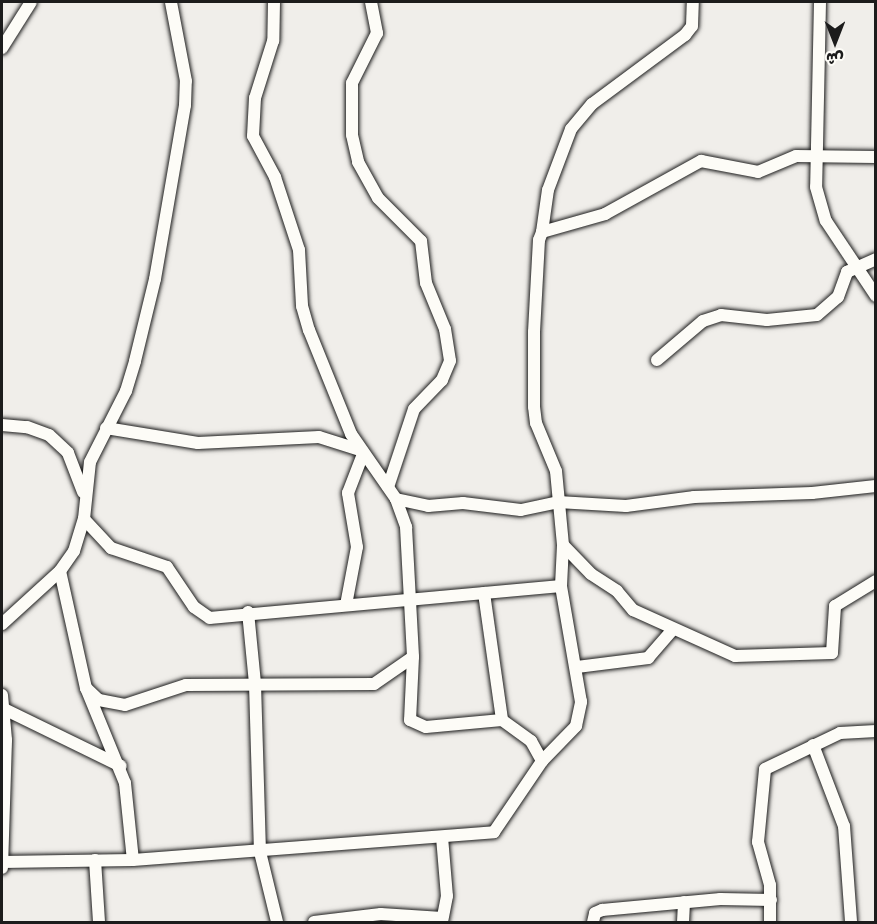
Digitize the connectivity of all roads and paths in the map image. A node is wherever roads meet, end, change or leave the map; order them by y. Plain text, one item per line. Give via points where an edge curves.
1 (31, 2) edge
2 (171, 2) edge
3 (274, 2) edge
4 (371, 2) edge
5 (693, 2) edge
6 (820, 2) edge
7 (2, 48) edge
8 (816, 156) junction
9 (876, 157) edge
10 (542, 231) junction
11 (876, 259) edge
12 (855, 265) junction
13 (876, 296) edge
14 (657, 360) dead end
15 (2, 425) edge
16 (106, 428) junction
17 (362, 452) junction
18 (876, 486) edge
19 (388, 487) junction
20 (85, 499) junction
21 (396, 499) junction
22 (558, 502) junction
23 (84, 519) junction
24 (563, 545) junction
25 (60, 571) junction
26 (876, 580) edge
27 (561, 586) junction
28 (484, 593) junction
29 (410, 600) junction
30 (346, 605) junction
31 (248, 612) junction
32 (2, 624) edge
33 (673, 629) junction
34 (413, 657) junction
35 (577, 667) junction
36 (255, 684) junction
37 (86, 688) junction
38 (2, 695) edge
39 (3, 710) edge
40 (502, 720) junction
41 (876, 731) edge
42 (4, 741) edge
43 (813, 745) junction
44 (542, 760) junction
45 (121, 766) junction
46 (442, 837) junction
47 (260, 852) junction
48 (95, 860) junction
49 (133, 860) junction
50 (2, 862) edge
51 (2, 869) edge
52 (771, 900) junction
53 (684, 902) junction
54 (442, 920) edge
55 (99, 922) edge
56 (277, 922) edge
57 (314, 922) edge
58 (593, 922) edge
59 (683, 922) edge
60 (771, 922) edge
61 (851, 922) edge

1 - 7 street
2 - 16 street via 186,81 178,160 135,361 126,391
3 - 17 street via 273,41 255,98 253,136 275,177 300,250 305,319
4 - 19 street via 377,33 352,83 352,135 358,162 378,198 421,241 426,283 445,328 450,360 442,380 414,409
5 - 10 street via 692,26 685,35 592,104 571,129 548,190
6 - 8 street
8 - 9 street
8 - 10 street via 796,156 758,172 701,161 692,163 605,214
8 - 12 street via 819,204 833,234
10 - 22 street via 538,240 534,407 536,423 554,460
11 - 12 street
12 - 13 street
12 - 14 street via 847,272 837,297 817,315 766,320 721,315 703,321
15 - 20 street via 27,427 49,435 68,453
16 - 17 street via 198,443 319,437
16 - 20 street via 90,462
17 - 19 street
17 - 30 street via 348,493 357,547
18 - 22 street via 812,493 694,497 626,506
19 - 21 street
20 - 23 street
21 - 22 street via 428,507 463,503 521,510
21 - 29 street via 408,542
22 - 24 street
23 - 25 street via 74,551
23 - 31 street via 111,548 167,567 202,615 221,618
24 - 27 street
24 - 33 street via 591,574 617,591 633,610
25 - 32 street
25 - 37 street
26 - 33 street via 835,606 834,647 827,655 735,656
27 - 28 street
27 - 35 street
28 - 29 street
28 - 40 street
29 - 30 street
29 - 34 street
30 - 31 street
31 - 36 street
33 - 35 street via 648,658
34 - 36 street via 374,684
34 - 40 street via 408,714 416,725
35 - 44 street via 580,717 568,736
36 - 37 street via 186,685 125,705 99,700
36 - 47 street
37 - 45 street
38 - 39 street
39 - 42 street
39 - 45 street
40 - 44 street via 531,741
41 - 43 street via 840,733
42 - 50 street
43 - 52 street via 772,763 762,776 758,842
43 - 61 street via 844,826
44 - 46 street via 494,832
45 - 49 street
46 - 47 street
46 - 54 street via 447,896
47 - 49 street
47 - 56 street
48 - 49 street
48 - 50 street
48 - 55 street
50 - 51 street
52 - 53 street
52 - 60 street
53 - 58 street via 602,910 595,913
53 - 59 street
54 - 57 street via 381,914

